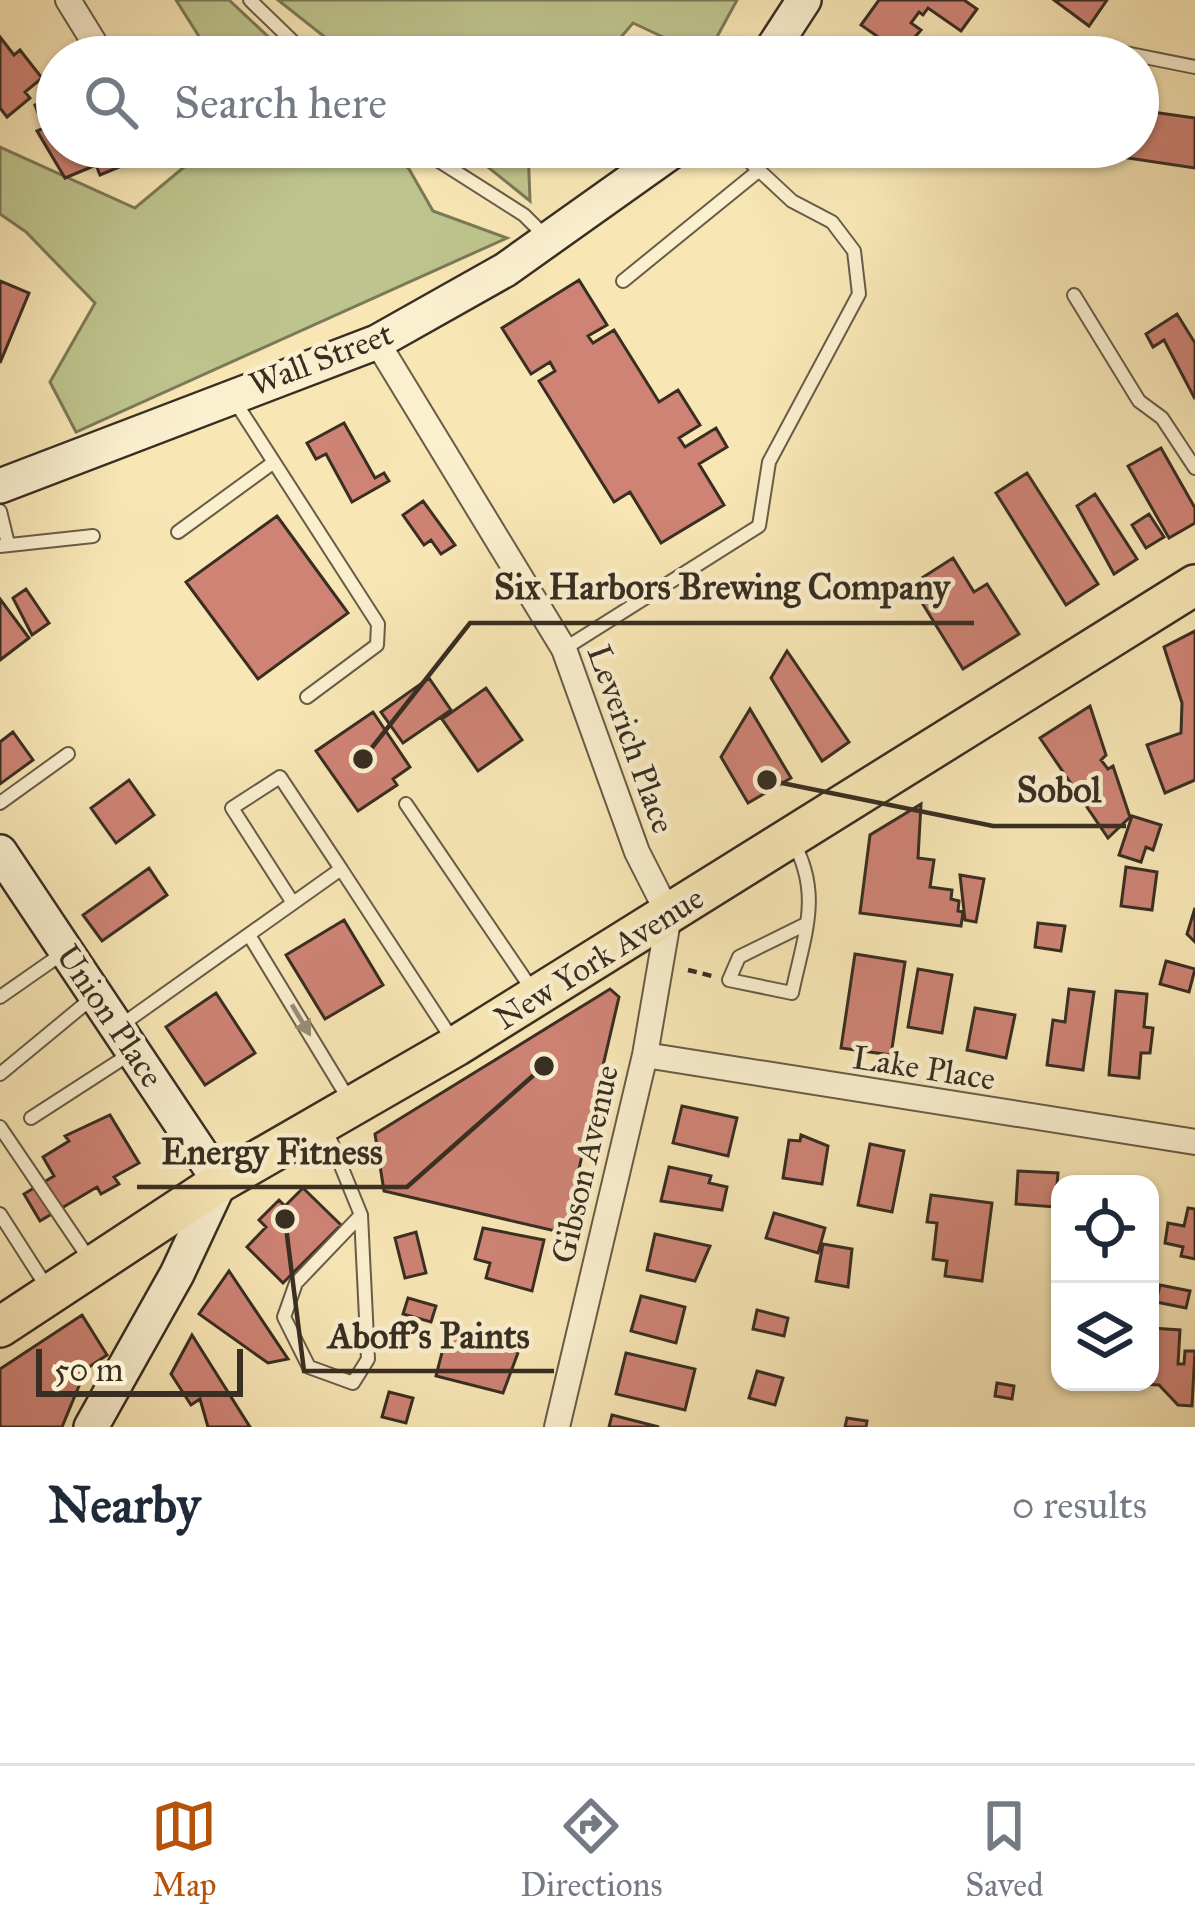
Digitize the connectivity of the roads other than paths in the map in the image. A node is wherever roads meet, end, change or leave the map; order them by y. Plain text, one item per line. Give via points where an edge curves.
1 (68, 0) edge
2 (250, 0) edge
3 (804, 0) edge
4 (90, 36) edge
5 (287, 36) edge
6 (781, 36) edge
7 (1159, 60) edge
8 (1195, 67) edge
9 (451, 168) edge
10 (648, 168) edge
11 (753, 168) edge
12 (757, 172) junction
13 (548, 239) junction
14 (623, 281) dead end
15 (1074, 296) dead end
16 (377, 342) junction
17 (230, 394) junction
18 (274, 462) junction
19 (1195, 469) edge
20 (0, 486) edge
21 (0, 511) edge
22 (178, 532) dead end
23 (92, 536) dead end
24 (4, 545) edge
25 (1195, 585) edge
26 (564, 649) junction
27 (307, 697) dead end
28 (68, 754) dead end
29 (0, 803) edge
30 (406, 804) dead end
31 (792, 839) junction
32 (0, 852) edge
33 (341, 869) junction
34 (293, 903) junction
35 (669, 915) junction
36 (806, 924) junction
37 (248, 935) junction
38 (67, 950) junction
39 (96, 994) junction
40 (537, 997) junction
41 (0, 998) edge
42 (126, 1039) junction
43 (456, 1046) junction
44 (645, 1055) junction
45 (0, 1074) edge
46 (338, 1114) junction
47 (31, 1118) dead end
48 (0, 1127) edge
49 (1195, 1142) edge
50 (220, 1182) junction
51 (0, 1214) edge
52 (361, 1215) junction
53 (93, 1266) junction
54 (51, 1293) junction
55 (0, 1327) edge
56 (91, 1427) edge
57 (557, 1427) edge

1 - 4 street
2 - 5 lane
3 - 6 street
7 - 8 lane
9 - 13 lane via 524,214
10 - 13 street, Wall Street
11 - 12 lane
12 - 14 lane
12 - 26 lane via 832,221 854,251 860,294 770,462 759,526
13 - 16 street, Wall Street
15 - 19 lane via 1139,401 1162,418
16 - 17 street, Wall Street
16 - 26 street, Leverich Place
17 - 18 lane
17 - 20 street, Wall Street
18 - 22 lane
18 - 27 lane via 380,636 366,656
21 - 24 lane
23 - 24 lane
25 - 31 main road, New York Avenue
26 - 35 street, Leverich Place via 637,852
28 - 29 lane
30 - 40 lane
31 - 35 main road, New York Avenue
31 - 36 lane via 813,889
32 - 38 street, Union Place
33 - 34 lane
33 - 34 lane via 280,777 232,808
33 - 43 lane
34 - 37 lane
35 - 40 main road, New York Avenue
35 - 44 street, Gibson Avenue
36 - 36 lane via 792,993 729,980 739,957
37 - 42 lane
37 -> 46 lane
38 - 39 street, Union Place
38 - 41 lane
39 - 42 street, Union Place
39 - 45 lane
40 - 43 main road, New York Avenue
42 - 47 lane
42 - 50 street, Union Place
43 - 46 main road, New York Avenue
44 - 49 street, Lake Place
44 - 57 street, Gibson Avenue
46 - 50 main road, New York Avenue
46 - 52 lane
48 - 53 lane
50 - 53 main road, New York Avenue
50 - 56 street
51 - 54 lane
52 - 52 lane via 368,1359 352,1383 309,1367 284,1317 296,1282
53 - 54 main road, New York Avenue
54 - 55 main road, New York Avenue

